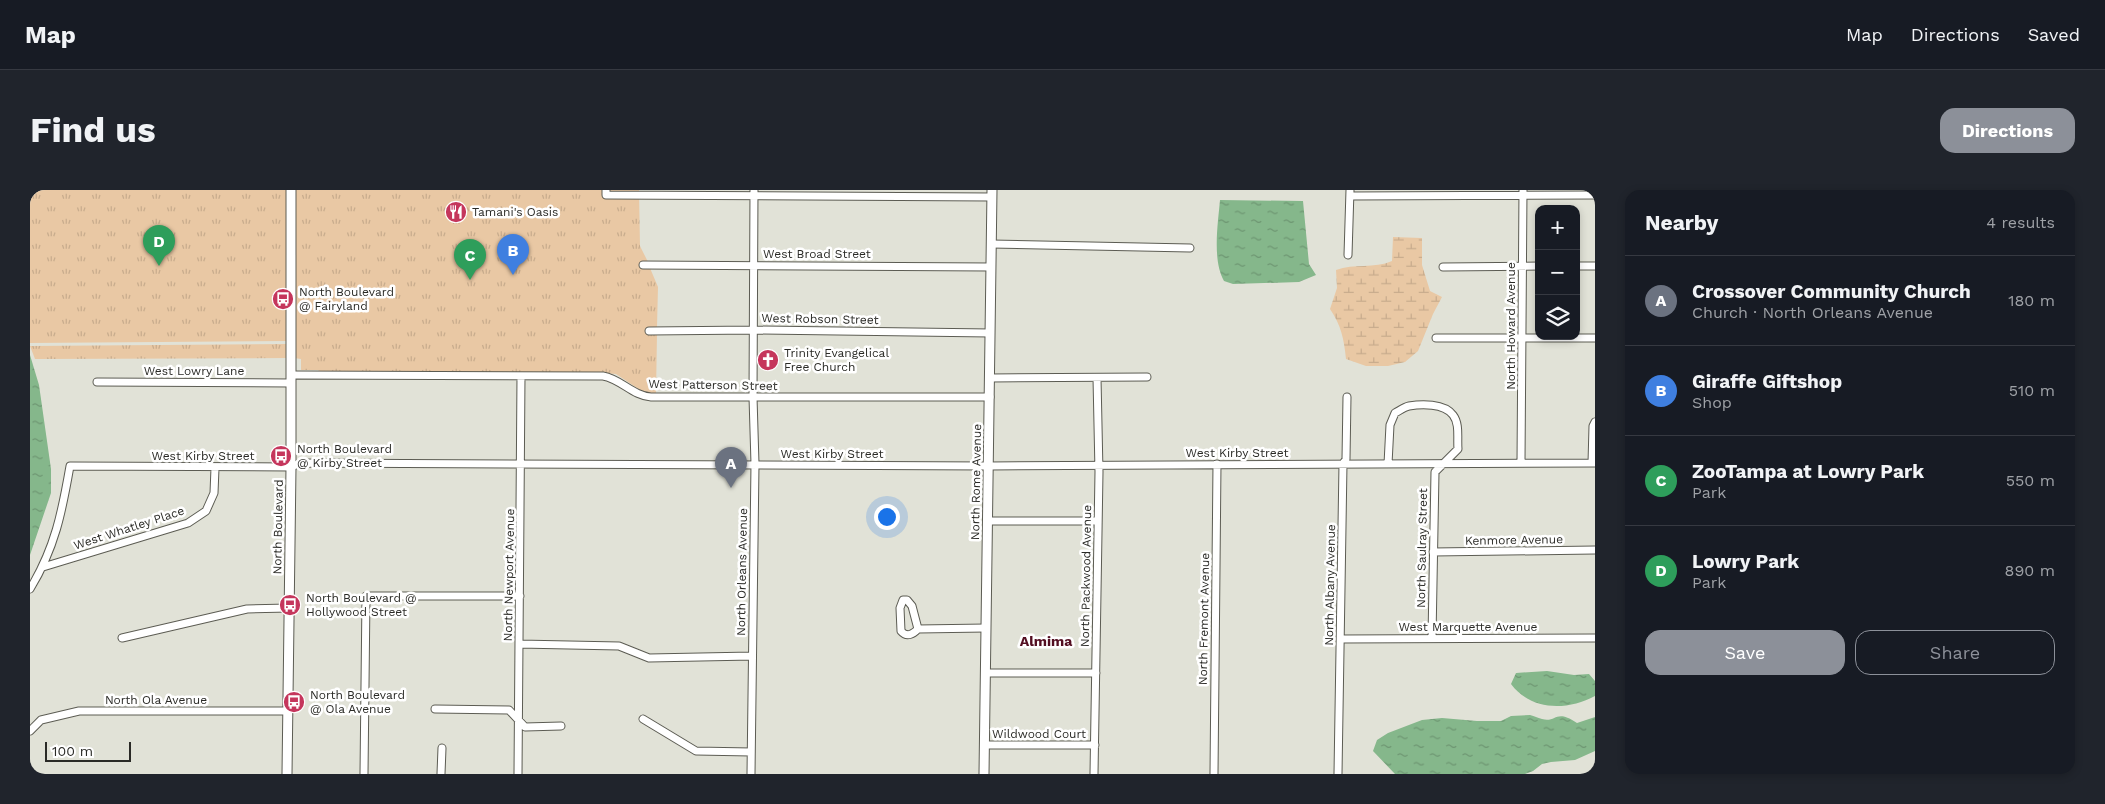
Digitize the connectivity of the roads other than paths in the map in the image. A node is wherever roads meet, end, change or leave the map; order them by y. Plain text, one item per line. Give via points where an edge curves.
1 (291, 190) edge
2 (606, 192) edge
3 (754, 193) edge
4 (1350, 193) edge
5 (1522, 193) edge
6 (992, 194) edge
7 (1595, 195) edge
8 (991, 244) junction
9 (1190, 248) dead end
10 (1348, 255) dead end
11 (643, 265) dead end
12 (755, 265) junction
13 (1443, 266) dead end
14 (1522, 266) junction
15 (1535, 266) edge
16 (1580, 266) edge
17 (1595, 266) edge
18 (991, 267) junction
19 (754, 330) junction
20 (649, 331) dead end
21 (990, 333) junction
22 (1436, 338) dead end
23 (1522, 338) junction
24 (1595, 338) edge
25 (521, 376) junction
26 (990, 378) junction
27 (1097, 378) junction
28 (1147, 378) dead end
29 (291, 379) junction
30 (97, 382) dead end
31 (753, 397) junction
32 (990, 397) junction
33 (1348, 397) dead end
34 (1595, 422) edge
35 (1444, 462) junction
36 (521, 463) junction
37 (1521, 463) junction
38 (1594, 463) edge
39 (756, 464) junction
40 (1218, 464) junction
41 (1343, 464) junction
42 (1388, 464) junction
43 (1098, 465) junction
44 (989, 466) junction
45 (291, 467) junction
46 (215, 468) junction
47 (988, 521) junction
48 (1098, 521) junction
49 (1595, 550) edge
50 (1433, 552) junction
51 (43, 567) junction
52 (30, 588) edge
53 (520, 596) junction
54 (289, 608) junction
55 (986, 628) junction
56 (918, 629) junction
57 (122, 638) dead end
58 (1432, 638) junction
59 (1595, 638) edge
60 (1341, 639) junction
61 (519, 644) junction
62 (752, 656) junction
63 (985, 673) junction
64 (1096, 673) junction
65 (435, 709) dead end
66 (288, 711) junction
67 (643, 719) dead end
68 (519, 722) junction
69 (561, 726) dead end
70 (30, 731) edge
71 (984, 745) junction
72 (1095, 745) junction
73 (442, 748) dead end
74 (751, 752) junction
75 (287, 774) edge
76 (364, 774) edge
77 (441, 774) edge
78 (518, 774) edge
79 (751, 774) edge
80 (984, 774) edge
81 (1094, 774) edge
82 (1214, 774) edge
83 (1338, 774) edge

1 - 29 street, North Boulevard
2 - 3 street
3 - 6 street
3 - 12 street, North Orleans Avenue
4 - 5 street
4 - 10 street
5 - 7 street
5 - 14 street, North Howard Avenue
6 - 8 street, North Rome Avenue
8 - 9 street
8 - 18 street, North Rome Avenue
11 - 12 street, West Broad Street
12 - 18 street, West Broad Street
12 - 19 street, North Orleans Avenue
13 - 14 street
14 - 15 street
14 - 23 street, North Howard Avenue
16 - 17 street
18 - 21 street, North Rome Avenue
19 - 20 street, West Robson Street
19 - 21 street, West Robson Street
19 - 31 street, North Orleans Avenue
21 - 26 street, North Rome Avenue
22 - 23 street
23 - 24 street
23 - 37 street, North Howard Avenue
25 - 29 street, West Patterson Street
25 - 31 street, West Patterson Street via 608,377 643,396 652,397
25 - 36 street, North Newport Avenue
26 - 27 street
26 - 32 street, North Rome Avenue
27 - 28 street
27 - 43 street, North Packwood Avenue
29 - 30 street, West Lowry Lane
29 - 45 street, North Boulevard
31 - 32 street, West Patterson Street
31 - 39 street, North Orleans Avenue
32 - 44 street, North Rome Avenue
33 - 41 street, North Albany Avenue via 1346,459
34 - 38 street
35 - 37 street, West Kirby Street
35 - 42 street, West Kirby Street
35 - 42 street via 1458,449 1457,424 1453,414 1438,406 1407,406 1395,413 1390,425
35 - 50 street, North Saulray Street via 1435,472
36 - 39 street, West Kirby Street
36 - 45 street, West Kirby Street via 300,463
36 - 53 street, North Newport Avenue
37 - 38 street, West Kirby Street
39 - 44 street, West Kirby Street
39 - 62 street, North Orleans Avenue
40 - 41 street, West Kirby Street
40 - 43 street, West Kirby Street
40 - 82 street, North Fremont Avenue
41 - 42 street, West Kirby Street
41 - 60 street, North Albany Avenue
43 - 44 street, West Kirby Street
43 - 48 street, North Packwood Avenue
44 - 47 street, North Rome Avenue
45 - 46 street, West Kirby Street
45 - 54 street, North Boulevard
46 - 51 street, West Whatley Place via 214,493 206,511 188,523
46 - 51 street, West Kirby Street via 70,466 59,525
47 - 48 street
47 - 55 street, North Rome Avenue
48 - 64 street, North Packwood Avenue
49 - 50 street, Kenmore Avenue
50 - 58 street, North Saulray Street
51 - 52 street
53 - 61 street, North Newport Avenue
53 - 76 street via 366,596
54 - 57 street via 248,609
54 - 66 street, North Boulevard
55 - 56 street
55 - 63 street, North Rome Avenue
56 - 56 street via 911,635 901,631 903,600 910,603
58 - 59 street, West Marquette Avenue
58 - 60 street, West Marquette Avenue
60 - 83 street, North Albany Avenue
61 - 62 street via 619,646 649,658
61 - 68 street, North Newport Avenue
62 - 74 street, North Orleans Avenue
63 - 64 street
63 - 71 street, North Rome Avenue
64 - 72 street, North Packwood Avenue
65 - 68 street via 509,710
66 - 70 street, North Ola Avenue via 79,711 41,720
66 - 75 street, North Boulevard
67 - 74 street via 696,751
68 - 69 street via 525,727
68 - 78 street, North Newport Avenue
71 - 72 street, Wildwood Court
71 - 80 street, North Rome Avenue
72 - 81 street, North Packwood Avenue
73 - 77 street
74 - 79 street, North Orleans Avenue

